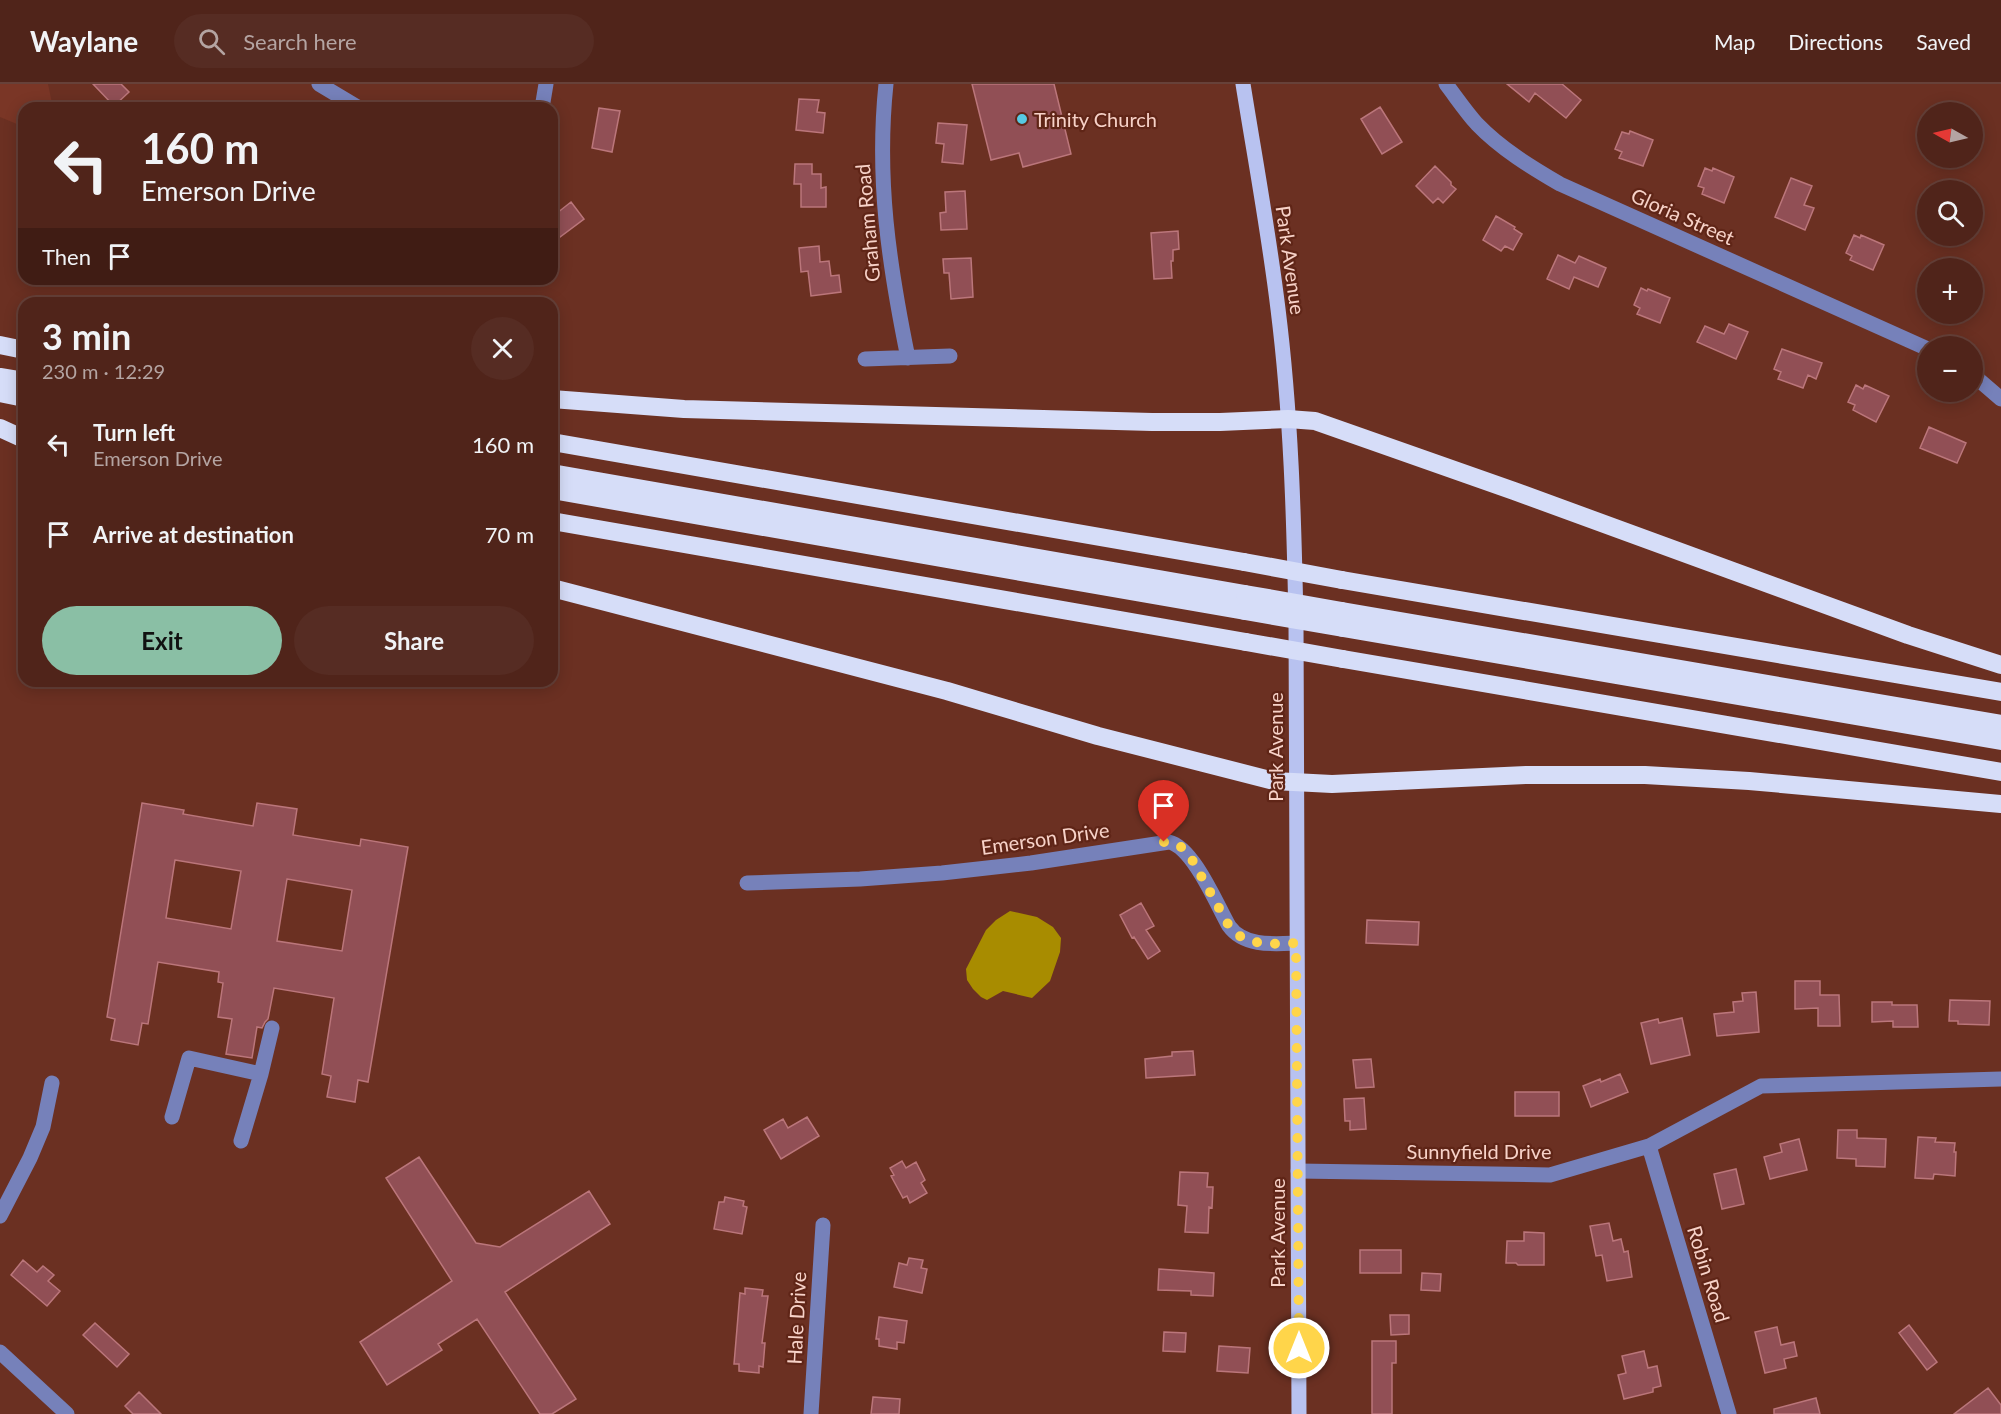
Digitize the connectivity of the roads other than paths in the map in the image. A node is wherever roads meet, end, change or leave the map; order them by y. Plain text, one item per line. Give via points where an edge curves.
1 (319, 84) edge
2 (546, 84) edge
3 (886, 84) edge
4 (1242, 84) edge
5 (1446, 84) edge
6 (349, 102) edge
7 (543, 102) edge
8 (0, 345) edge
9 (1917, 345) edge
10 (18, 349) edge
11 (950, 356) dead end
12 (908, 358) junction
13 (865, 359) dead end
14 (0, 377) edge
15 (18, 380) edge
16 (1983, 383) edge
17 (0, 393) edge
18 (18, 397) edge
19 (558, 399) edge
20 (2001, 399) edge
21 (1288, 419) junction
22 (0, 427) edge
23 (18, 428) edge
24 (18, 436) edge
25 (558, 443) edge
26 (558, 474) edge
27 (558, 491) edge
28 (558, 522) edge
29 (558, 590) edge
30 (1245, 602) junction
31 (1342, 619) junction
32 (2001, 664) edge
33 (2001, 692) edge
34 (2001, 724) edge
35 (2001, 741) edge
36 (2001, 772) edge
37 (1296, 784) junction
38 (2001, 804) edge
39 (747, 883) dead end
40 (1296, 943) junction
41 (272, 1028) dead end
42 (261, 1074) junction
43 (2001, 1079) edge
44 (52, 1083) dead end
45 (172, 1117) dead end
46 (242, 1141) dead end
47 (1649, 1146) junction
48 (1298, 1171) junction
49 (0, 1216) edge
50 (823, 1225) dead end
51 (0, 1352) edge
52 (67, 1414) edge
53 (811, 1414) edge
54 (1299, 1414) edge
55 (1729, 1414) edge

1 - 6 street
2 - 7 street
3 - 12 street, Graham Road via 883,203
4 - 21 main road, Park Avenue via 1278,309
5 - 9 street, Gloria Street via 1477,124 1499,144 1560,184
8 - 10 highway
11 - 12 street
12 - 13 street
14 - 15 highway
16 - 20 street
17 - 18 highway
19 - 21 highway via 684,409 879,415 1181,422
21 - 32 highway via 1330,425 1908,635
21 - 37 main road, Park Avenue via 1295,590
22 - 23 highway
22 - 24 highway
25 - 33 highway, bridge
26 - 30 highway
27 - 30 highway
28 - 36 highway, bridge
29 - 37 highway via 947,691 1098,736
30 - 31 highway, bridge
31 - 34 highway
31 - 35 highway
37 - 38 highway via 1645,775
37 - 40 main road, Park Avenue
39 - 40 street, Emerson Drive via 932,874 1169,842 1190,856 1237,935 1261,943
40 - 48 main road, Park Avenue
41 - 42 street
42 - 45 street via 189,1058
42 - 46 street
43 - 47 street, Sunnyfield Drive via 1761,1086
44 - 49 street via 30,1158
47 - 48 street, Sunnyfield Drive via 1550,1174
47 - 55 street, Robin Road
48 - 54 main road, Park Avenue
50 - 53 street, Hale Drive
51 - 52 street

